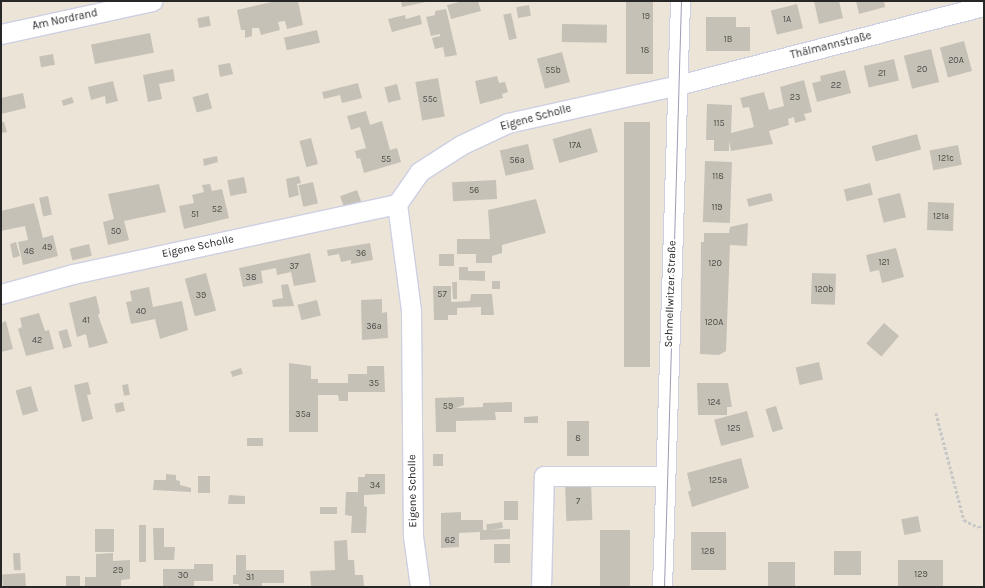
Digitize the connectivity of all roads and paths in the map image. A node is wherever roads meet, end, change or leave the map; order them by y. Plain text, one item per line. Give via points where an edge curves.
1 (152, 1) edge
2 (680, 1) edge
3 (984, 6) edge
4 (1, 34) edge
5 (678, 85) junction
6 (397, 204) junction
7 (1, 294) edge
8 (936, 413) dead end
9 (665, 476) junction
10 (984, 527) edge
11 (420, 587) edge
12 (541, 587) edge
13 (662, 587) edge

1 - 4 street, Am Nordrand
2 - 5 street, Schmellwitzer Straße
3 - 5 street, Thälmannstraße
5 - 6 street, Eigene Scholle via 508,123 461,145 419,172
5 - 9 street, Schmellwitzer Straße
6 - 7 street, Eigene Scholle via 73,274
6 - 11 street, Eigene Scholle via 411,311 413,536
8 - 10 path via 964,520 978,528
9 - 12 street via 544,476
9 - 13 street, Schmellwitzer Straße

